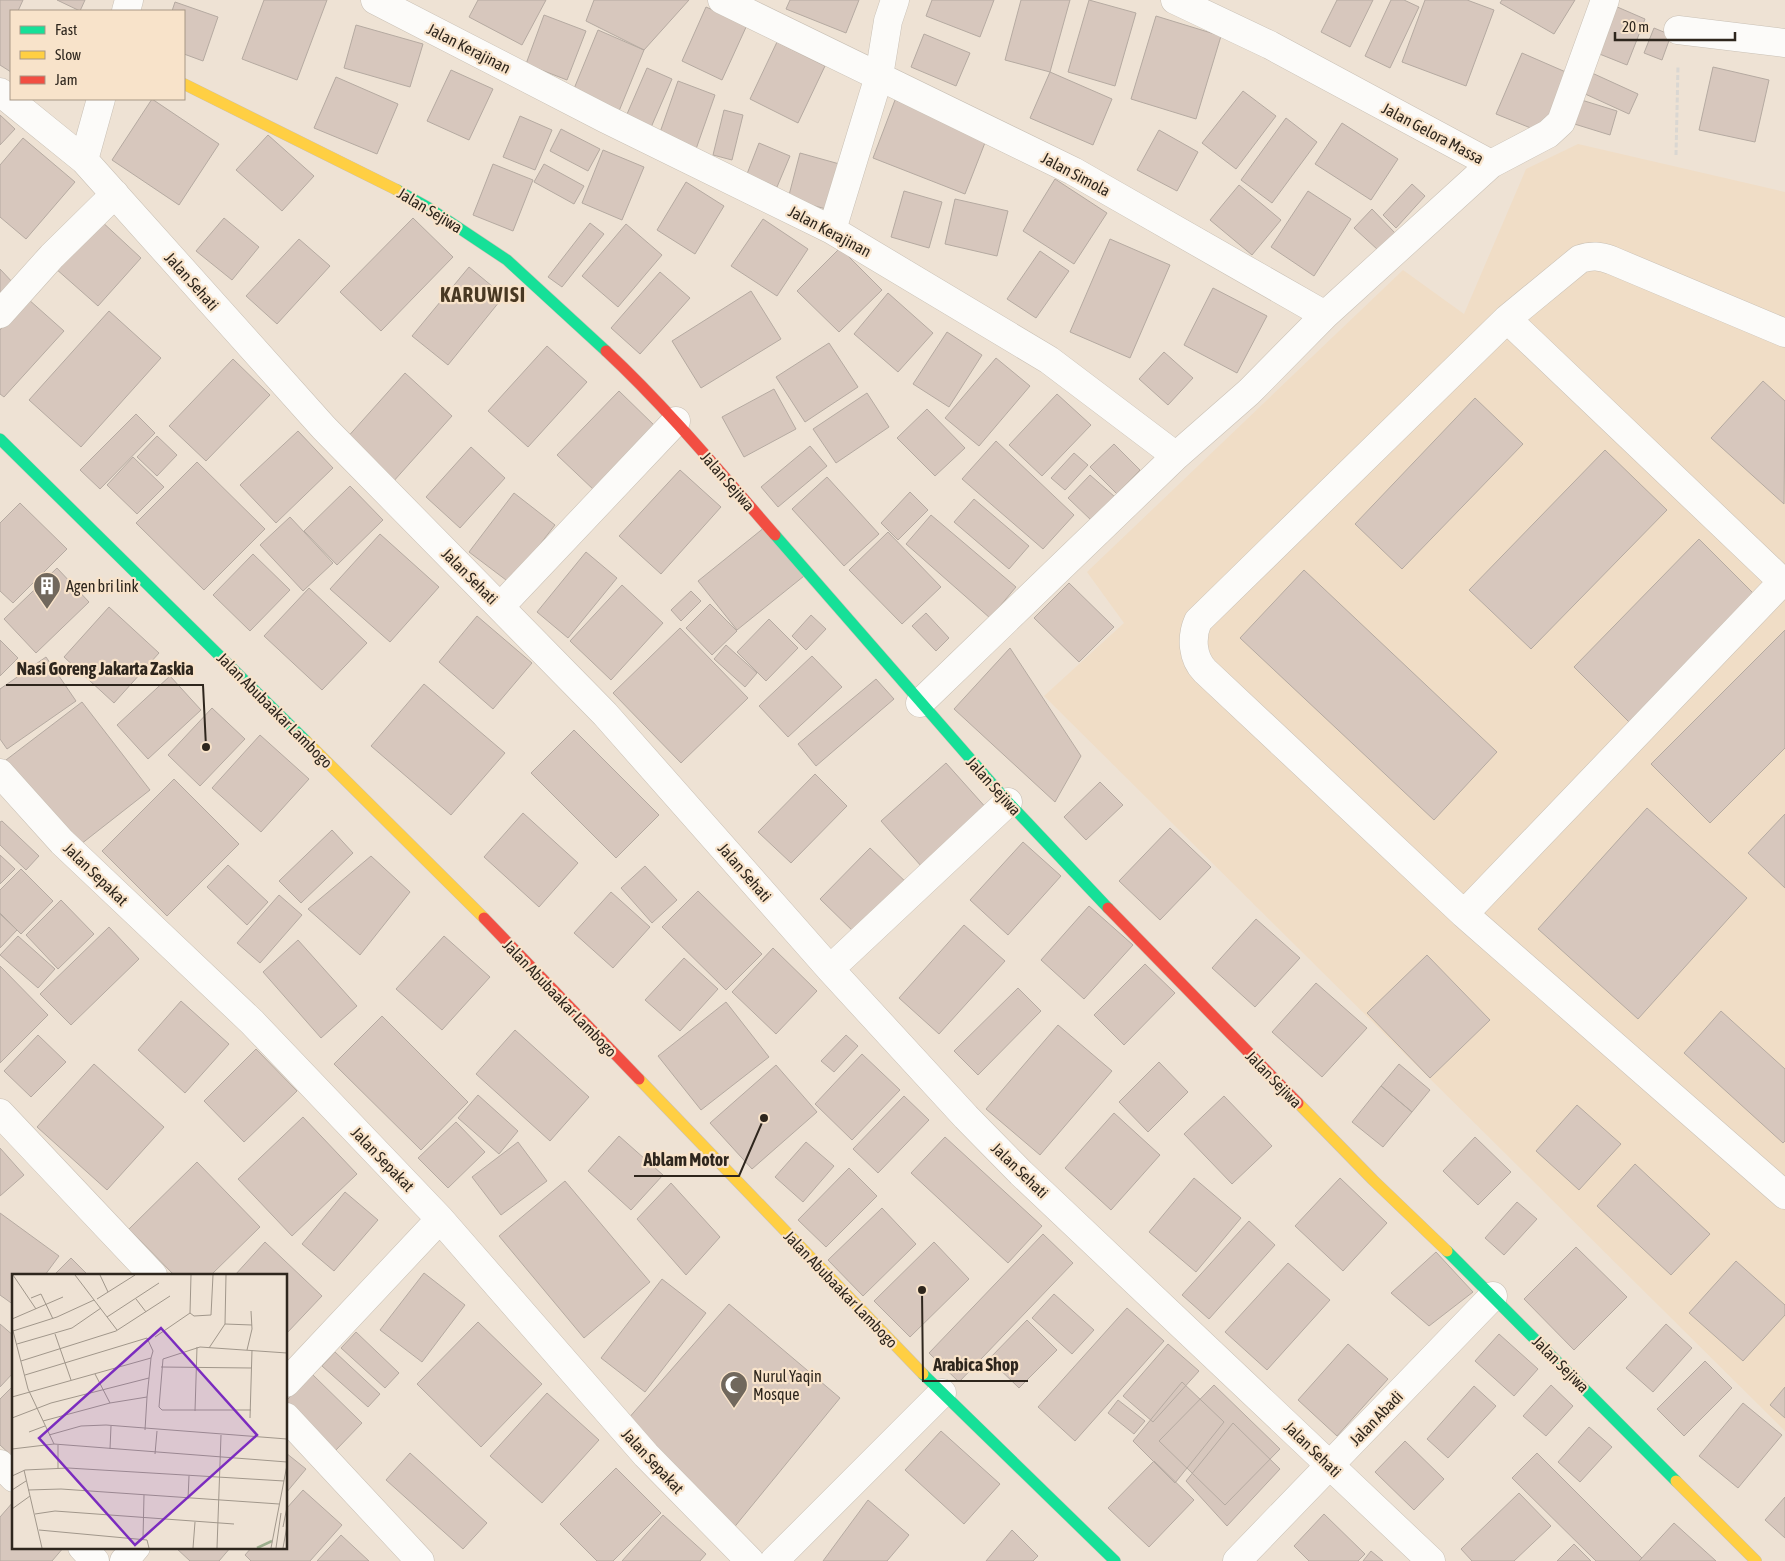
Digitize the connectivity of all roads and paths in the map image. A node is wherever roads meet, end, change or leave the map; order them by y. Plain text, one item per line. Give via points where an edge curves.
1 (375, 0) edge
2 (722, 0) edge
3 (895, 0) edge
4 (1175, 0) edge
5 (1605, 0) edge
6 (1678, 30) joint
7 (1785, 43) edge
8 (879, 76) junction
9 (185, 84) edge
10 (0, 92) edge
11 (101, 100) edge
12 (1676, 155) dead end
13 (84, 160) junction
14 (1491, 164) junction
15 (114, 194) junction
16 (832, 230) junction
17 (0, 314) edge
18 (1326, 315) junction
19 (1507, 319) junction
20 (1785, 333) edge
21 (676, 421) junction
22 (0, 439) edge
23 (1176, 456) junction
24 (1784, 582) edge
25 (500, 607) junction
26 (920, 703) junction
27 (0, 773) edge
28 (1008, 802) junction
29 (1464, 914) junction
30 (830, 969) junction
31 (0, 1113) edge
32 (1785, 1195) edge
33 (440, 1219) junction
34 (152, 1274) edge
35 (1493, 1296) junction
36 (288, 1381) edge
37 (942, 1393) junction
38 (288, 1419) edge
39 (0, 1464) edge
40 (1330, 1466) junction
41 (12, 1476) edge
42 (83, 1548) edge
43 (135, 1548) edge
44 (95, 1561) edge
45 (124, 1561) edge
46 (420, 1561) edge
47 (750, 1561) edge
48 (774, 1561) edge
49 (1115, 1561) edge
50 (1237, 1561) edge
51 (1431, 1561) edge
52 (1756, 1561) edge

1 - 16 street, Jalan Kerajinan
2 - 8 street, Jalan Simola
3 - 8 street via 888,21
4 - 14 street, Jalan Gelora Massa via 1270,45
5 - 14 street via 1561,122 1548,134
6 - 7 street
6 - 12 path
8 - 16 street
8 - 18 street, Jalan Simola via 1073,171
9 - 21 street, Jalan Sejiwa via 385,183 468,233 507,260 641,384
10 - 13 street, Jalan Sehati
11 - 13 street
13 - 15 street, Jalan Sehati
14 - 18 street, Jalan Gelora Massa
15 - 17 street
15 - 25 street, Jalan Sehati via 324,428
16 - 23 street, Jalan Kerajinan via 1042,356
18 - 23 street via 1249,392
19 - 20 street via 1574,262 1588,256 1599,256
19 - 24 street
19 - 29 street via 1198,621 1193,642 1199,665
21 - 25 street
21 - 26 street, Jalan Sejiwa
22 - 37 street, Jalan Abubaakar Lambogo via 480,914
23 - 26 street
24 - 29 street
25 - 30 street, Jalan Sehati via 605,714
26 - 28 street, Jalan Sejiwa
27 - 33 street, Jalan Sepakat via 62,842 252,1022
28 - 30 street
28 - 35 street, Jalan Sejiwa via 1373,1180
29 - 32 street
30 - 40 street, Jalan Sehati via 1021,1173
31 - 34 street
33 - 36 street
33 - 47 street, Jalan Sepakat via 646,1455
35 - 40 street, Jalan Abadi
35 - 52 street, Jalan Sejiwa
37 - 48 street
37 - 49 street, Jalan Abubaakar Lambogo
38 - 46 street
39 - 41 street
40 - 50 street, Jalan Abadi
40 - 51 street, Jalan Sehati
42 - 44 street
43 - 45 street

